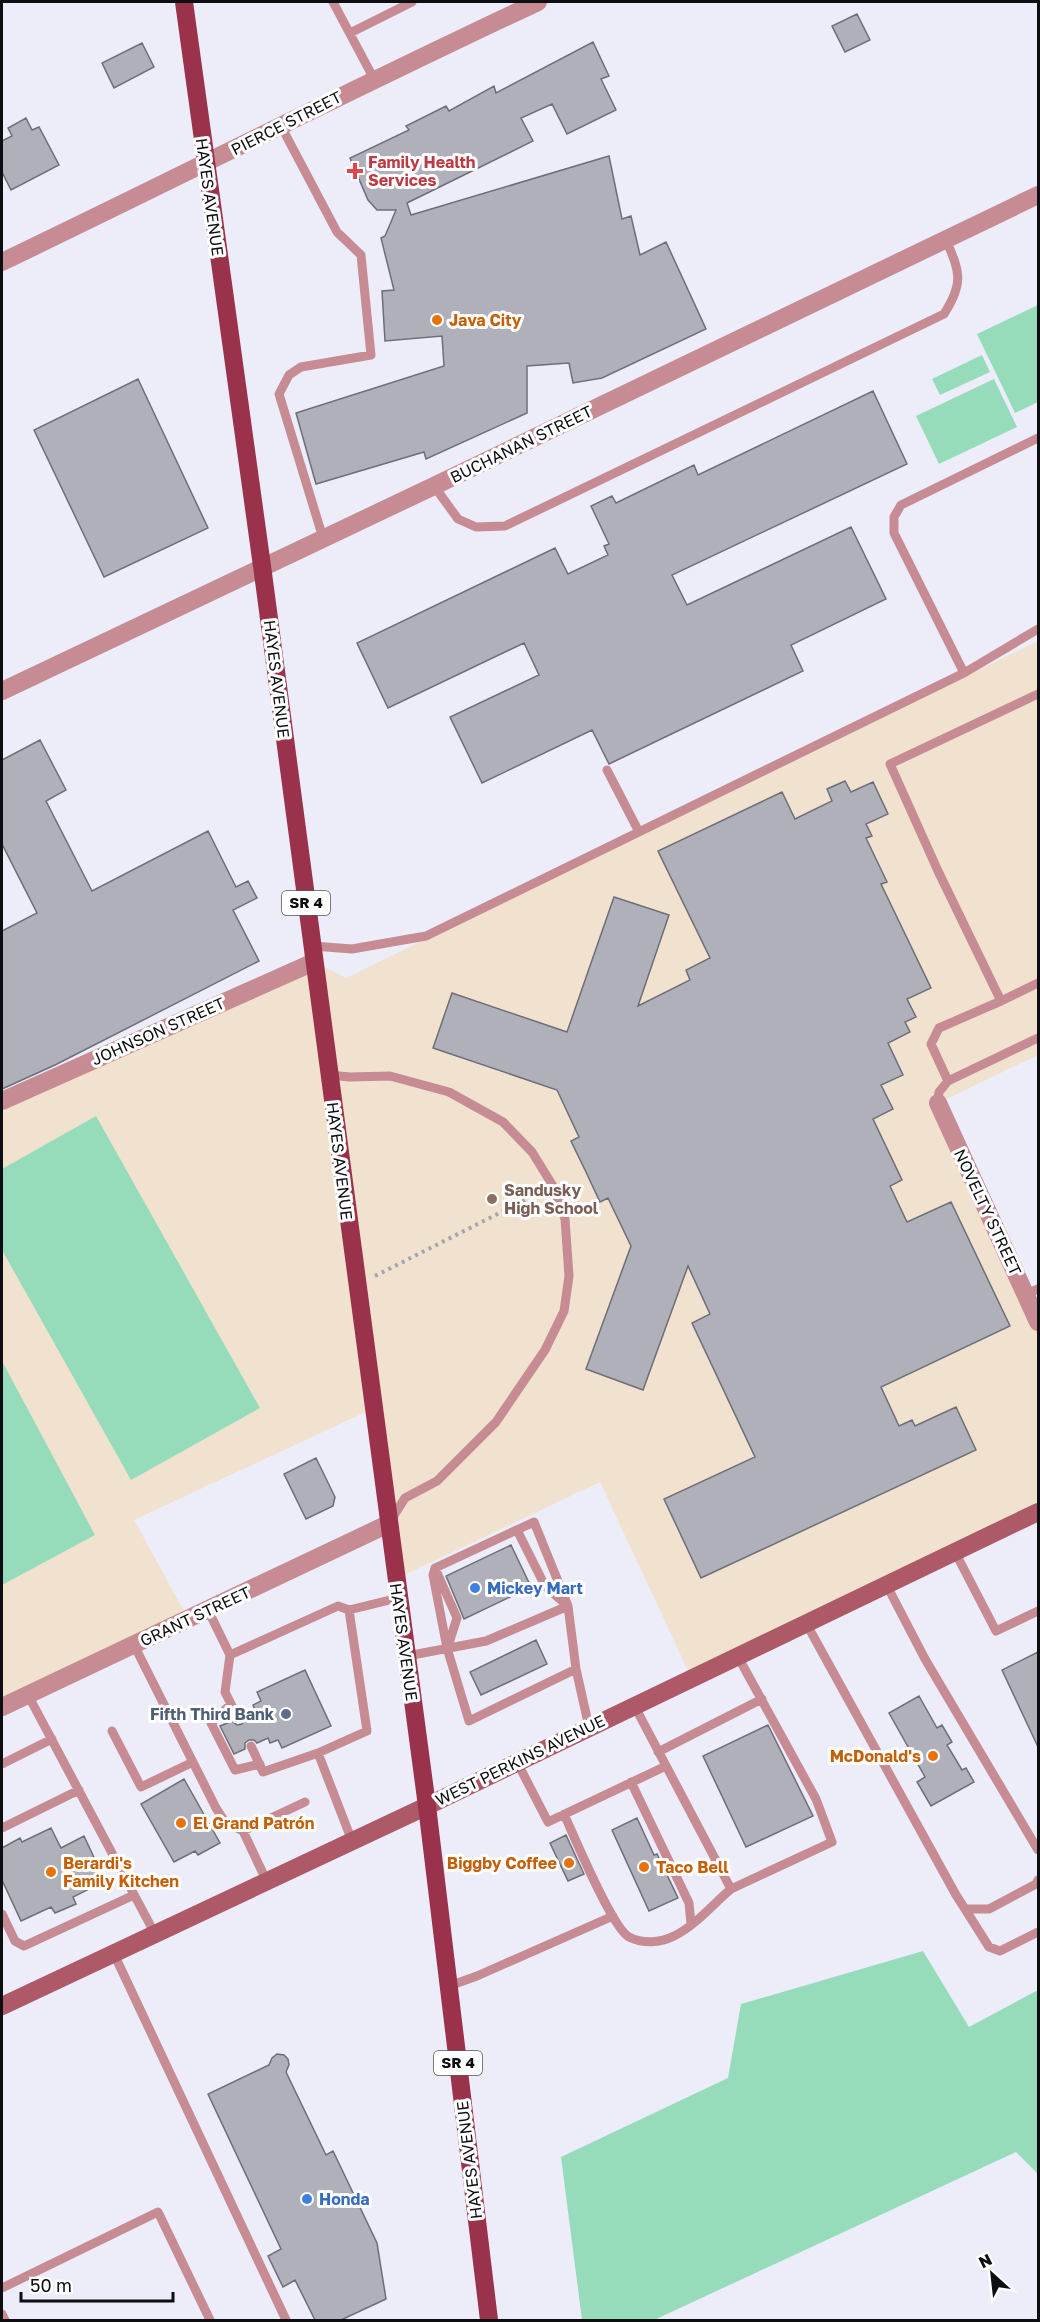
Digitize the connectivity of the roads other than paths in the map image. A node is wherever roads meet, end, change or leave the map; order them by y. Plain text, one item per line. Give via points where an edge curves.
1 (184, 2) edge
2 (333, 2) edge
3 (412, 2) edge
4 (538, 2) edge
5 (350, 33) junction
6 (374, 79) junction
7 (281, 126) junction
8 (205, 164) junction
9 (1038, 195) edge
10 (946, 240) junction
11 (2, 262) edge
12 (1038, 438) edge
13 (434, 486) junction
14 (322, 538) junction
15 (262, 566) junction
16 (1038, 629) edge
17 (964, 673) junction
18 (2, 691) edge
19 (1038, 694) edge
20 (607, 770) dead end
21 (639, 832) junction
22 (314, 954) junction
23 (1038, 983) edge
24 (1001, 1001) junction
25 (1038, 1038) edge
26 (329, 1075) junction
27 (948, 1081) junction
28 (2, 1101) edge
29 (938, 1103) joint
30 (1032, 1292) edge
31 (1038, 1322) edge
32 (1038, 1512) edge
33 (388, 1524) junction
34 (517, 1530) junction
35 (955, 1551) junction
36 (435, 1568) junction
37 (886, 1584) junction
38 (398, 1598) junction
39 (568, 1606) junction
40 (208, 1610) junction
41 (349, 1610) junction
42 (1038, 1611) edge
43 (806, 1623) junction
44 (134, 1645) junction
45 (447, 1648) junction
46 (230, 1655) junction
47 (737, 1655) junction
48 (406, 1656) junction
49 (576, 1669) junction
50 (28, 1695) junction
51 (762, 1699) junction
52 (231, 1704) junction
53 (634, 1705) junction
54 (2, 1707) edge
55 (238, 1718) dead end
56 (589, 1727) junction
57 (112, 1731) dead end
58 (52, 1739) junction
59 (251, 1746) dead end
60 (658, 1752) junction
61 (318, 1753) junction
62 (517, 1761) junction
63 (193, 1762) junction
64 (2, 1764) edge
65 (260, 1764) junction
66 (666, 1766) junction
67 (631, 1782) junction
68 (79, 1790) junction
69 (305, 1802) dead end
70 (427, 1806) junction
71 (564, 1814) junction
72 (2, 1828) edge
73 (243, 1831) junction
74 (352, 1841) junction
75 (1038, 1850) edge
76 (1038, 1880) edge
77 (267, 1882) junction
78 (731, 1889) junction
79 (134, 1895) junction
80 (965, 1909) junction
81 (2, 1914) edge
82 (613, 1916) junction
83 (691, 1924) junction
84 (1038, 1932) edge
85 (155, 1934) junction
86 (114, 1954) junction
87 (449, 1986) junction
88 (2, 2007) edge
89 (2, 2288) edge
90 (2, 2314) edge
91 (5, 2320) edge
92 (210, 2320) edge
93 (285, 2320) edge
94 (489, 2320) edge

1 - 8 main road, HAYES AVENUE / SR 4
2 - 5 lane
3 - 5 lane
4 - 6 street, PIERCE STREET
5 - 6 lane
6 - 7 street, PIERCE STREET
7 - 8 street, PIERCE STREET
7 - 14 lane via 337,232 361,255 370,344 371,355 301,367 289,375 279,394
8 - 11 street, PIERCE STREET
8 - 15 main road, HAYES AVENUE / SR 4
9 - 10 street, BUCHANAN STREET
10 - 13 street, BUCHANAN STREET
10 - 13 lane via 958,268 956,295 944,314 505,526 476,527 458,519
12 - 17 lane via 901,505 894,517 894,533
13 - 14 street, BUCHANAN STREET
14 - 15 street, BUCHANAN STREET
15 - 18 street, BUCHANAN STREET
15 - 22 main road, HAYES AVENUE / SR 4
16 - 17 lane
17 - 21 lane
19 - 24 lane via 890,764
20 - 21 lane
21 - 22 lane via 426,936
22 - 26 main road, HAYES AVENUE / SR 4
22 - 28 street, JOHNSON STREET
23 - 24 lane
24 - 27 lane via 939,1028 931,1044
25 - 27 lane
26 - 33 main road, HAYES AVENUE / SR 4
26 - 33 lane via 390,1076 449,1092 503,1122 531,1152 553,1186 566,1219 569,1276 564,1311 545,1350 496,1422 437,1481 405,1498
27 - 29 lane via 939,1092
29 - 30 street, NOVELTY STREET
30 - 31 street, NOVELTY STREET
32 - 35 main road, WEST PERKINS AVENUE
33 - 38 main road, HAYES AVENUE / SR 4
33 - 40 street, GRANT STREET
34 - 36 lane
34 - 39 lane via 544,1586
34 - 39 lane via 534,1522
35 - 37 main road, WEST PERKINS AVENUE
35 - 42 lane via 996,1631
36 - 45 lane via 432,1575
36 - 45 lane via 457,1618
37 - 43 main road, WEST PERKINS AVENUE
37 - 75 lane via 925,1659
38 - 41 lane
38 - 48 main road, HAYES AVENUE / SR 4
39 - 45 lane via 486,1641
39 - 49 lane
40 - 44 street, GRANT STREET
40 - 46 lane
41 - 46 lane via 338,1606
41 - 61 lane via 367,1731
43 - 47 main road, WEST PERKINS AVENUE
43 - 80 lane
44 - 50 street, GRANT STREET
44 - 63 lane
45 - 48 lane
45 - 49 lane via 469,1721
46 - 52 lane via 225,1692
47 - 51 lane
47 - 53 main road, WEST PERKINS AVENUE
48 - 70 main road, HAYES AVENUE / SR 4
49 - 56 lane
50 - 54 street, GRANT STREET
50 - 58 lane
51 - 60 lane
51 - 78 lane via 816,1799 832,1842
52 - 55 lane
52 - 65 lane via 211,1723 235,1770
53 - 56 main road, WEST PERKINS AVENUE
53 - 60 lane
56 - 62 main road, WEST PERKINS AVENUE
57 - 63 lane via 141,1787
58 - 64 lane
58 - 68 lane
59 - 65 lane
60 - 66 lane
61 - 65 lane via 263,1772
61 - 74 lane
62 - 70 main road, WEST PERKINS AVENUE
62 - 71 lane via 548,1822
63 - 73 lane via 225,1822
66 - 67 lane
66 - 78 lane
67 - 71 lane
67 - 83 lane via 689,1903
68 - 72 lane
68 - 79 lane
69 - 73 lane
70 - 74 main road, WEST PERKINS AVENUE
70 - 87 main road, HAYES AVENUE / SR 4
71 - 82 lane
73 - 77 lane
74 - 77 main road, WEST PERKINS AVENUE
76 - 80 lane via 989,1909
77 - 85 main road, WEST PERKINS AVENUE
78 - 83 lane
79 - 81 lane via 24,1946 15,1941
79 - 85 lane
80 - 84 lane via 989,1947 1000,1952
82 - 83 lane via 627,1936 648,1943 674,1936
82 - 87 lane
85 - 86 main road, WEST PERKINS AVENUE
86 - 88 main road, WEST PERKINS AVENUE
86 - 93 lane
87 - 94 main road, HAYES AVENUE / SR 4
89 - 92 lane via 158,2212
90 - 91 lane

